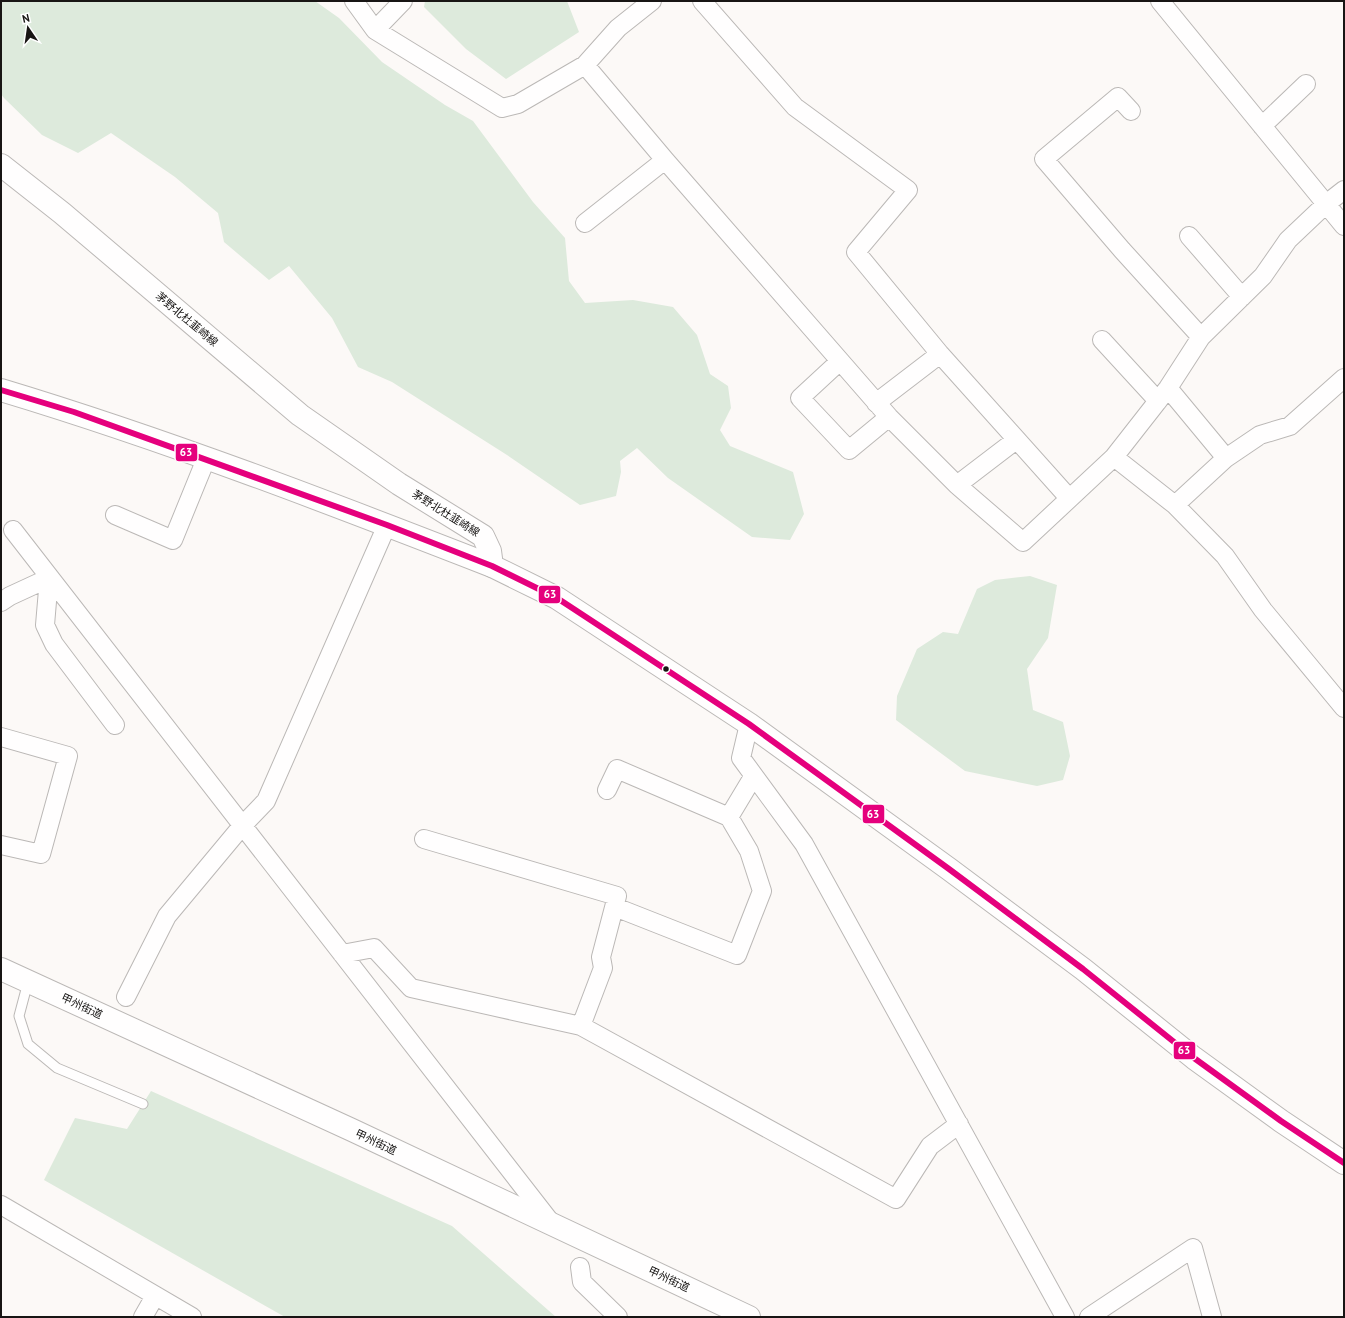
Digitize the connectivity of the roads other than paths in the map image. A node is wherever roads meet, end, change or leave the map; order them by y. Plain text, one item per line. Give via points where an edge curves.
1 (354, 1) edge
2 (403, 1) edge
3 (652, 1) edge
4 (702, 1) edge
5 (1160, 1) edge
6 (375, 30) junction
7 (585, 65) junction
8 (1306, 84) dead end
9 (1131, 111) dead end
10 (1262, 126) junction
11 (665, 160) junction
12 (1, 165) edge
13 (1344, 190) edge
14 (1326, 204) junction
15 (585, 223) dead end
16 (1344, 226) edge
17 (1189, 236) dead end
18 (1242, 297) junction
19 (1200, 338) junction
20 (1102, 340) dead end
21 (940, 354) junction
22 (840, 361) junction
23 (1343, 381) edge
24 (1, 390) edge
25 (1163, 394) junction
26 (876, 403) junction
27 (889, 417) junction
28 (1016, 440) junction
29 (1114, 457) junction
30 (1226, 458) junction
31 (206, 459) junction
32 (957, 485) junction
33 (1069, 498) junction
34 (1175, 505) junction
35 (115, 515) dead end
36 (387, 525) junction
37 (13, 530) dead end
38 (492, 566) junction
39 (49, 578) junction
40 (1, 602) edge
41 (1344, 708) edge
42 (749, 724) junction
43 (115, 725) dead end
44 (1, 737) edge
45 (754, 776) junction
46 (607, 790) dead end
47 (729, 817) junction
48 (242, 826) junction
49 (424, 839) dead end
50 (1, 845) edge
51 (615, 907) junction
52 (342, 954) junction
53 (1, 969) edge
54 (28, 982) junction
55 (126, 997) dead end
56 (580, 1026) junction
57 (143, 1104) dead end
58 (959, 1124) junction
59 (1344, 1163) edge
60 (1, 1205) edge
61 (552, 1224) junction
62 (580, 1267) dead end
63 (155, 1296) junction
64 (143, 1317) edge
65 (192, 1317) edge
66 (618, 1317) edge
67 (749, 1317) edge
68 (1065, 1317) edge
69 (1089, 1317) edge
70 (1212, 1317) edge

1 - 6 street
2 - 6 street
3 - 7 street via 618,28
4 - 21 street via 795,107 908,190 856,252
5 - 10 street
6 - 7 street via 502,108 518,104
7 - 11 street
8 - 10 street
9 - 19 street via 1118,97 1044,159
10 - 14 street
11 - 15 street
11 - 22 street
12 - 38 main road, 茅野北杜韮崎線 via 62,213 300,415 399,484 483,536 490,551
13 - 14 street
14 - 16 street
14 - 18 street via 1288,240 1263,276
17 - 18 street
18 - 19 street
19 - 25 street
20 - 25 street
21 - 26 street
21 - 28 street
22 - 26 street
22 - 27 street via 800,398 848,450
23 - 30 street via 1290,426 1260,435
24 - 31 main road via 74,412
25 - 29 street
25 - 30 street
26 - 27 street
27 - 32 street
28 - 32 street
28 - 33 street
29 - 33 street
29 - 34 street
30 - 34 street
31 - 35 street via 173,540
31 - 36 main road
32 - 33 street via 1023,542
34 - 41 street via 1226,556 1263,610
36 - 38 main road
36 - 48 street via 266,801
37 - 39 street
38 - 42 main road via 557,598
39 - 40 street
39 - 43 street via 45,626 54,644
39 - 48 street
42 - 45 street via 741,758
42 - 59 main road via 1070,959 1194,1058
44 - 50 street via 68,756 41,854
45 - 47 street
45 - 58 street via 804,844
46 - 47 street via 617,769
47 - 51 street via 749,851 762,891 738,955
48 - 52 street
48 - 55 street via 167,916
49 - 51 street via 618,896
51 - 56 street via 601,957 603,968
52 - 56 street via 374,948 411,988
52 - 61 street
53 - 54 main road, 甲州街道
54 - 57 lane via 20,1016 28,1044 57,1068
54 - 61 main road, 甲州街道
56 - 58 street via 896,1199 930,1146
58 - 68 street
60 - 63 street
61 - 67 main road, 甲州街道
62 - 66 street via 582,1282
63 - 64 street
63 - 65 street
69 - 70 street via 1193,1248

